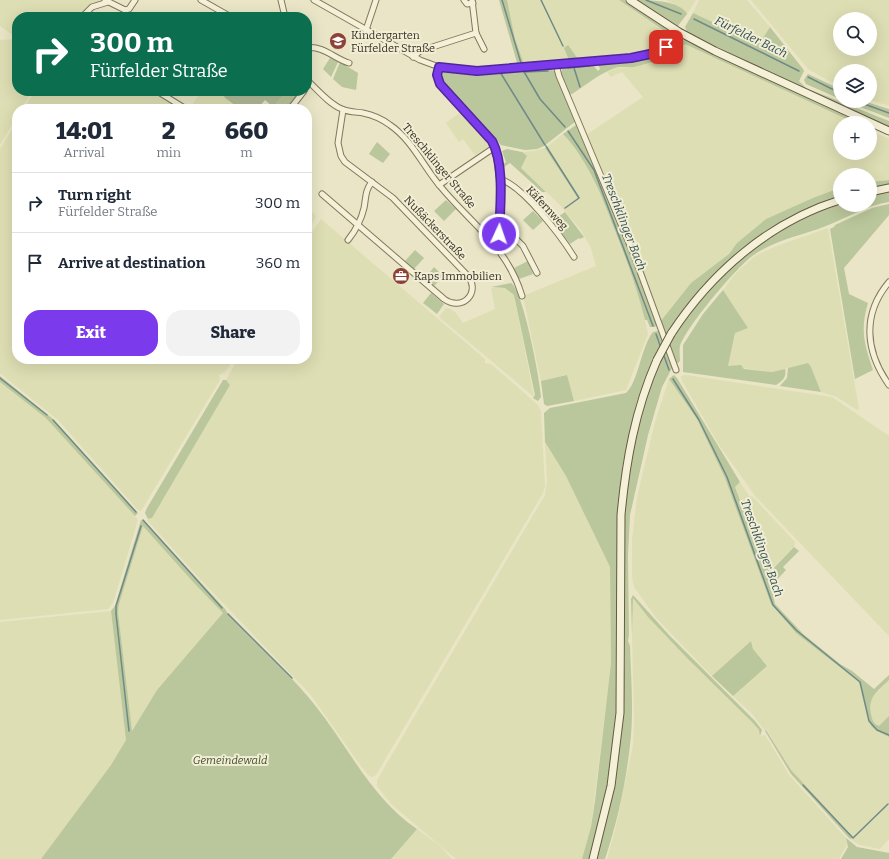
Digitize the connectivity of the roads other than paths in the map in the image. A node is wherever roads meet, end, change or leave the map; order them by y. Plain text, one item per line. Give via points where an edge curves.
1 (201, 0) edge
2 (281, 0) edge
3 (314, 0) edge
4 (376, 0) edge
5 (464, 0) edge
6 (630, 0) edge
7 (106, 1) edge
8 (135, 1) edge
9 (473, 2) edge
10 (87, 12) edge
11 (223, 12) edge
12 (284, 12) edge
13 (366, 30) junction
14 (679, 32) junction
15 (476, 33) junction
16 (312, 48) edge
17 (484, 49) dead end
18 (413, 57) junction
19 (349, 63) dead end
20 (556, 65) junction
21 (439, 67) junction
22 (312, 87) edge
23 (165, 96) edge
24 (300, 96) edge
25 (178, 104) edge
26 (294, 104) edge
27 (343, 110) junction
28 (889, 131) edge
29 (496, 147) junction
30 (500, 179) junction
31 (372, 182) junction
32 (439, 185) junction
33 (888, 189) edge
34 (877, 191) edge
35 (322, 194) dead end
36 (833, 203) edge
37 (500, 223) junction
38 (359, 225) junction
39 (348, 240) dead end
40 (495, 244) junction
41 (574, 257) dead end
42 (537, 272) dead end
43 (889, 282) edge
44 (522, 296) dead end
45 (676, 370) dead end
46 (889, 385) edge
47 (593, 859) edge

1 - 11 street
2 - 12 street
3 - 13 street
4 - 13 street
5 - 9 street via 467,4
6 - 14 main road
7 - 8 street via 126,10
7 - 10 street
9 - 15 street
13 - 18 street
14 - 20 street via 666,47 641,57
14 - 28 main road
15 - 17 street
15 - 18 street via 420,51
16 - 19 street
18 - 21 street
20 - 21 street via 477,71
20 - 45 street via 634,255
21 - 29 street via 437,75 440,84
22 - 27 street, Treschklinger Straße
23 - 25 street
24 - 26 street
27 - 31 street, Nußäckerstraße via 338,143 341,156 351,167
27 - 32 street, Treschklinger Straße via 373,116 392,126 412,146
29 - 30 street
29 - 32 street
30 - 37 street
30 - 41 street, Käfernweg via 514,188 541,215
31 - 38 street via 366,190
31 - 38 street, Nußäckerstraße via 393,198 468,276 472,288 467,299 458,304 449,302
32 - 40 street, Treschklinger Straße
33 - 34 main road
35 - 38 street, Nußäckerstraße
36 - 47 main road, bridge via 802,216 751,247 710,284 671,334 657,360 636,417 629,447 621,515 620,713 609,797
37 - 40 street via 499,238
37 - 42 street via 523,246
38 - 39 street
40 - 44 street, Treschklinger Straße via 514,273
43 - 46 street via 876,300 869,330 873,352

